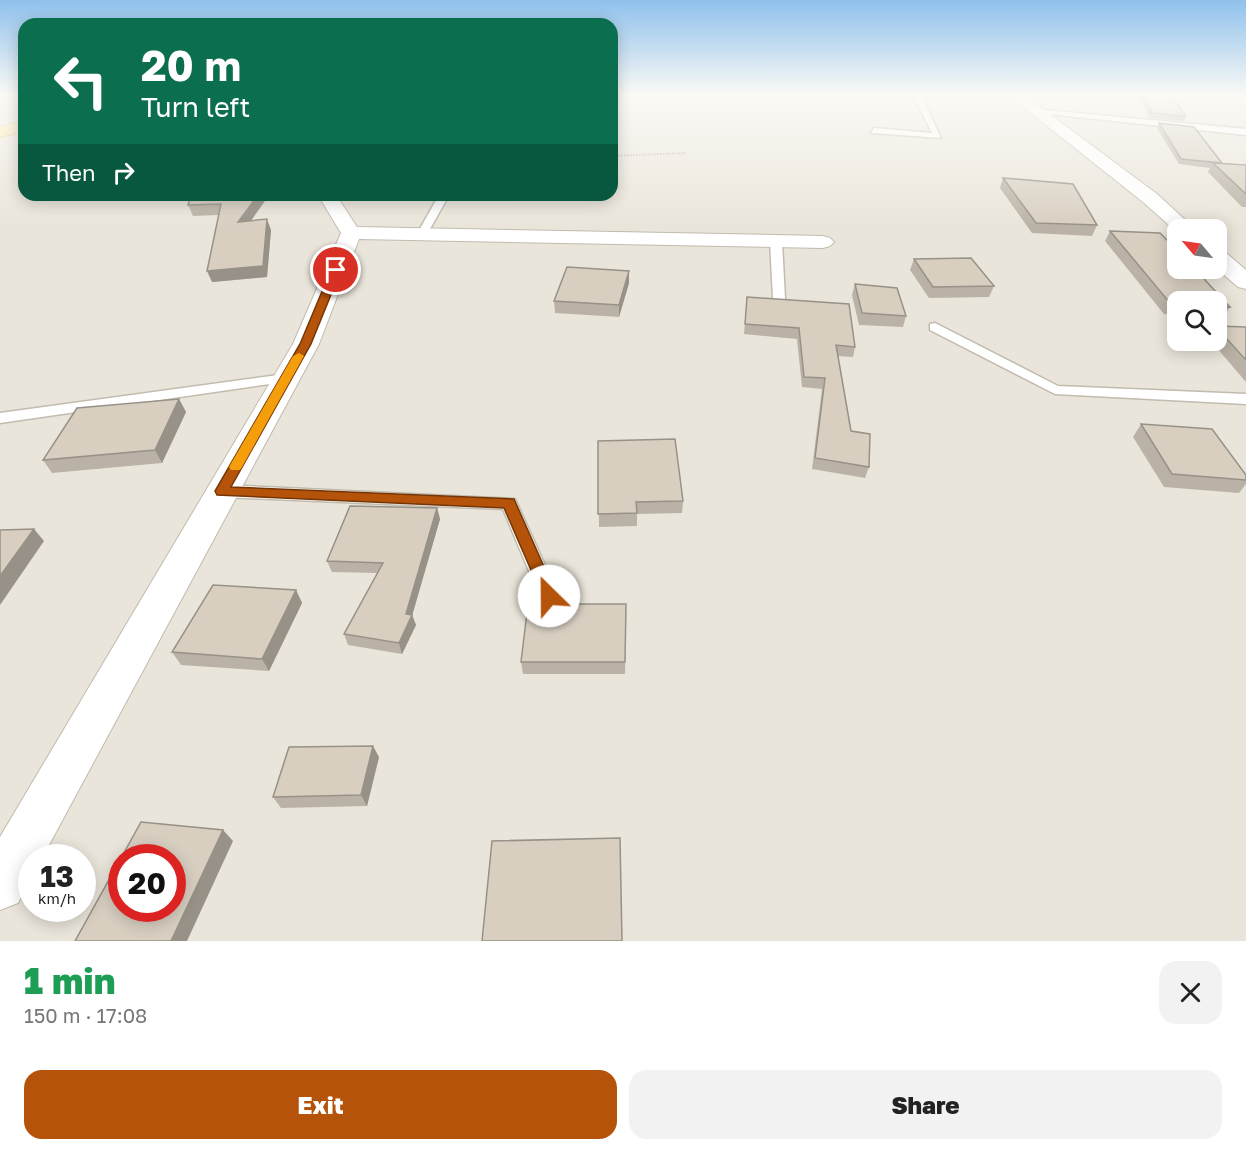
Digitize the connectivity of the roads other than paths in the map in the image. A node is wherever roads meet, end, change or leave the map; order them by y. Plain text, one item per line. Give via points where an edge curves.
1 (1074, 139) edge
2 (331, 201) edge
3 (441, 201) edge
4 (1174, 219) edge
5 (351, 233) junction
6 (422, 234) junction
7 (776, 241) junction
8 (823, 242) dead end
9 (1227, 266) edge
10 (1246, 282) edge
11 (778, 298) edge
12 (935, 327) dead end
13 (286, 378) junction
14 (1246, 399) edge
15 (0, 418) edge
16 (222, 491) junction
17 (549, 596) dead end
18 (0, 885) edge

1 - 4 street
2 - 5 street
3 - 6 lane
5 - 6 street
5 - 13 street via 306,344
6 - 7 street
7 - 8 street
7 - 11 lane
9 - 10 street
12 - 14 lane via 1054,390
13 - 15 lane
13 - 16 street
16 - 17 lane via 509,503
16 - 18 street

